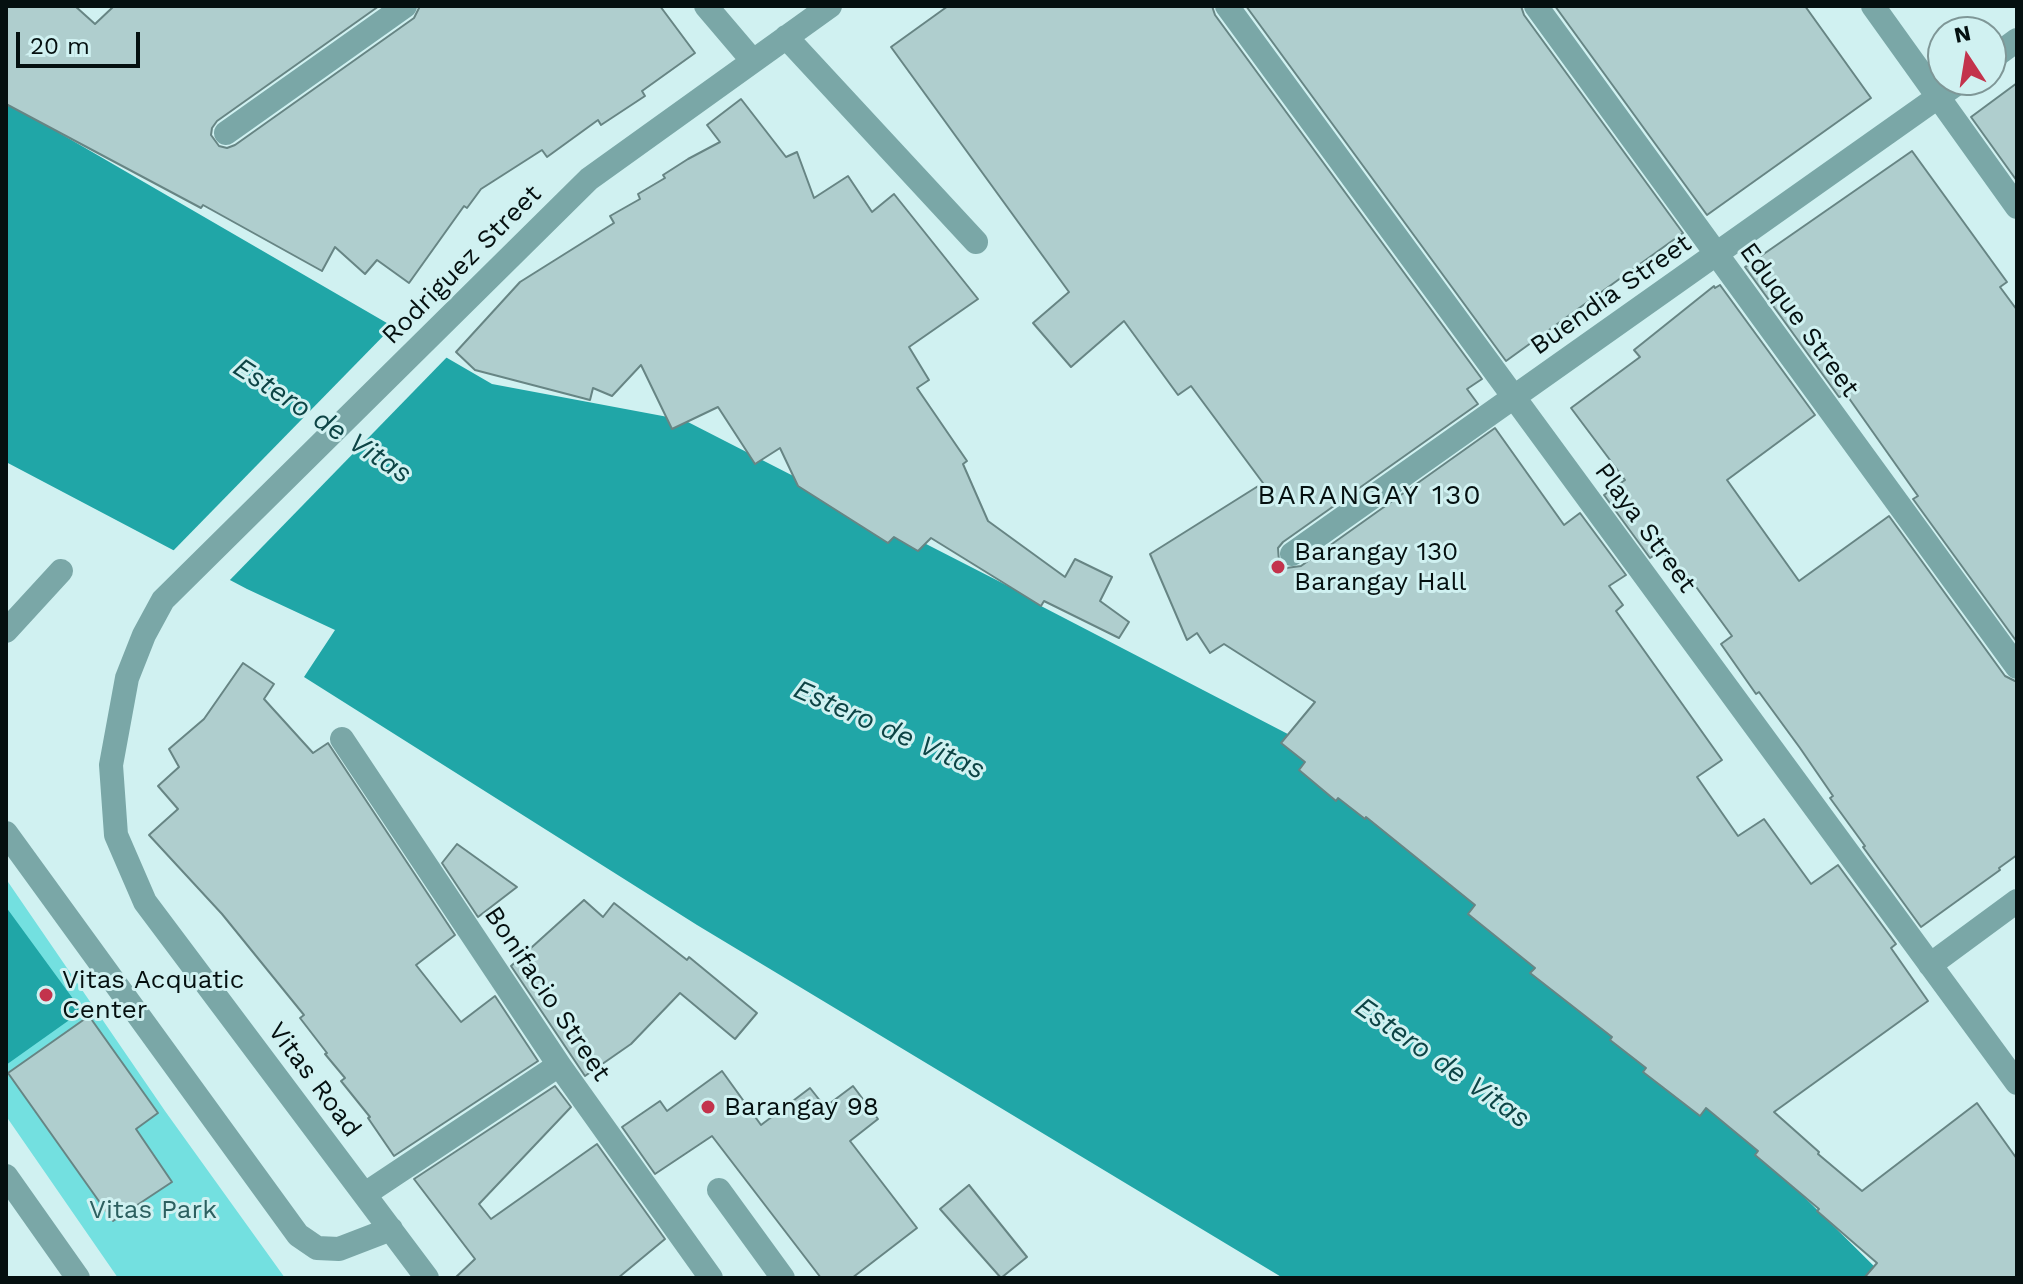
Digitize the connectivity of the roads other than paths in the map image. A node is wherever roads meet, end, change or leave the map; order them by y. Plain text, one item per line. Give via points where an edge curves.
1 (405, 6) edge
2 (706, 6) edge
3 (830, 6) edge
4 (1227, 6) edge
5 (1536, 6) edge
6 (1873, 6) edge
7 (786, 37) junction
8 (752, 60) junction
9 (1938, 97) junction
10 (226, 133) dead end
11 (2017, 207) edge
12 (976, 242) dead end
13 (1717, 254) junction
14 (1514, 398) junction
15 (1292, 554) dead end
16 (61, 571) dead end
17 (163, 600) joint
18 (6, 631) edge
19 (2017, 667) edge
20 (342, 739) dead end
21 (6, 833) edge
22 (2017, 901) edge
23 (1930, 965) junction
24 (559, 1065) junction
25 (2017, 1083) edge
26 (6, 1176) edge
27 (719, 1190) dead end
28 (365, 1194) junction
29 (391, 1229) junction
30 (78, 1278) edge
31 (427, 1278) edge
32 (711, 1278) edge
33 (783, 1278) edge

1 - 10 street
2 - 8 street
3 - 7 street, Rodriguez Street
4 - 14 street, Playa Street
5 - 13 street, Eduque Street
6 - 9 street
7 - 8 street, Rodriguez Street
7 - 12 street
8 - 17 street, Rodriguez Street via 589,179
9 - 11 street
9 - 13 street, Buendia Street
13 - 14 street, Buendia Street
13 - 19 street, Eduque Street
14 - 15 street, Buendia Street
14 - 23 street, Playa Street
16 - 18 street
17 - 28 street, Vitas Road via 127,678 118,723 111,765 116,835 145,902
20 - 24 street, Bonifacio Street
21 - 29 street via 298,1235 317,1248 339,1249
22 - 23 street
23 - 25 street, Playa Street
24 - 28 street
24 - 32 street, Bonifacio Street
26 - 30 street
27 - 33 street
28 - 29 street, Vitas Road
29 - 31 street, Vitas Road

